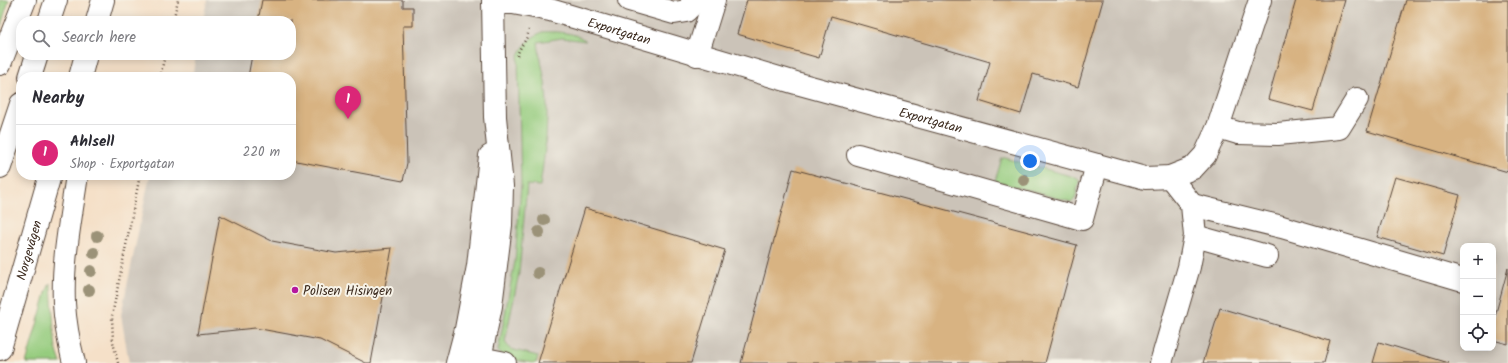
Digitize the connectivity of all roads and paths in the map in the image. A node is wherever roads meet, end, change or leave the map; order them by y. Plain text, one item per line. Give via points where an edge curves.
1 (25, 0) edge
2 (56, 0) edge
3 (178, 0) edge
4 (629, 0) edge
5 (693, 0) edge
6 (714, 0) edge
7 (1260, 0) edge
8 (493, 2) edge
9 (19, 16) edge
10 (51, 16) edge
11 (174, 16) edge
12 (16, 23) edge
13 (697, 55) junction
14 (35, 60) edge
15 (85, 60) edge
16 (93, 60) edge
17 (164, 60) edge
18 (0, 64) edge
19 (32, 72) edge
20 (81, 72) edge
21 (92, 72) edge
22 (161, 72) edge
23 (1357, 99) dead end
24 (495, 117) junction
25 (16, 119) edge
26 (1218, 127) junction
27 (858, 155) dead end
28 (1097, 165) junction
29 (0, 167) edge
30 (1170, 177) junction
31 (49, 180) edge
32 (76, 180) edge
33 (139, 180) edge
34 (1192, 205) junction
35 (1195, 236) junction
36 (1267, 256) dead end
37 (1460, 279) edge
38 (0, 349) edge
39 (479, 360) edge
40 (74, 363) edge
41 (118, 363) edge
42 (457, 363) edge
43 (505, 363) edge
44 (1161, 363) edge

1 - 9 main road
2 - 10 main road
3 - 11 path
4 - 5 main road via 681,13 690,8
6 - 13 main road
7 - 26 main road, Exportgatan
8 - 13 main road, Exportgatan via 550,10
8 - 24 main road, Exportgatan
12 - 18 main road
13 - 28 main road, Exportgatan
14 - 19 main road
15 - 20 main road
16 - 21 main road
17 - 22 path
23 - 26 main road via 1339,128 1278,134 1238,133
24 - 39 main road, Exportgatan via 502,186 501,225 491,306
24 - 42 main road, Exportgatan via 478,266
25 - 29 main road
26 - 30 main road, Exportgatan via 1205,155 1193,168
27 - 28 main road via 1082,219
28 - 30 main road, Exportgatan via 1145,178
30 - 34 main road
31 - 38 main road, Norgevägen
32 - 40 main road via 65,261 64,302 67,335
33 - 41 path via 112,316 113,342
34 - 35 main road
34 - 37 main road via 1282,227
35 - 36 main road
35 - 44 main road via 1189,267
39 - 43 main road

